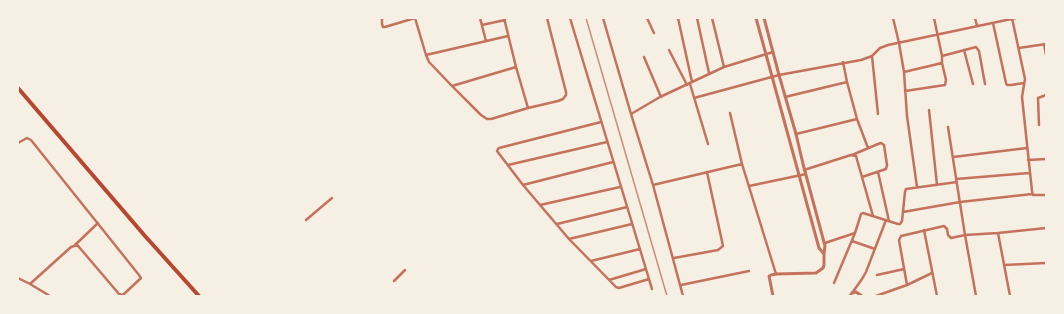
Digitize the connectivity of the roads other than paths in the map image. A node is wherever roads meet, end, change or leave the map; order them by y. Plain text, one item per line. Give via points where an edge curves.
1 (382, 18) edge
2 (415, 18) edge
3 (480, 18) edge
4 (547, 18) edge
5 (570, 18) edge
6 (603, 18) edge
7 (647, 18) edge
8 (678, 18) edge
9 (697, 18) edge
10 (712, 18) edge
11 (756, 18) edge
12 (764, 18) edge
13 (893, 18) edge
14 (934, 18) edge
15 (975, 18) edge
16 (1012, 18) edge
17 (1016, 18) edge
18 (505, 19) edge
19 (993, 23) junction
20 (482, 25) junction
21 (977, 26) junction
22 (654, 33) dead end
23 (938, 35) junction
24 (508, 36) junction
25 (486, 41) junction
26 (899, 43) junction
27 (1045, 44) edge
28 (1019, 48) junction
29 (669, 50) dead end
30 (964, 50) junction
31 (773, 52) junction
32 (766, 54) junction
33 (426, 55) junction
34 (1046, 55) edge
35 (872, 56) junction
36 (942, 56) junction
37 (644, 57) dead end
38 (843, 62) junction
39 (942, 63) junction
40 (724, 66) junction
41 (516, 67) junction
42 (904, 72) junction
43 (709, 73) junction
44 (779, 75) junction
45 (772, 77) junction
46 (847, 82) junction
47 (1024, 83) junction
48 (689, 84) junction
49 (973, 84) dead end
50 (985, 84) dead end
51 (452, 86) junction
52 (18, 88) edge
53 (905, 91) junction
54 (1046, 95) edge
55 (661, 97) junction
56 (785, 97) junction
57 (694, 98) junction
58 (528, 108) junction
59 (929, 110) dead end
60 (730, 113) dead end
61 (631, 114) junction
62 (878, 114) dead end
63 (857, 119) junction
64 (601, 122) junction
65 (1039, 126) dead end
66 (948, 127) dead end
67 (796, 134) junction
68 (607, 142) junction
69 (18, 143) edge
70 (708, 144) dead end
71 (868, 148) junction
72 (1027, 148) junction
73 (851, 155) junction
74 (953, 157) junction
75 (1046, 159) edge
76 (1028, 160) junction
77 (613, 162) junction
78 (742, 164) junction
79 (507, 165) junction
80 (804, 170) junction
81 (707, 172) junction
82 (878, 172) junction
83 (1029, 173) junction
84 (806, 174) junction
85 (799, 176) junction
86 (862, 177) junction
87 (956, 180) junction
88 (937, 184) junction
89 (523, 185) junction
90 (653, 185) junction
91 (749, 186) junction
92 (620, 187) junction
93 (916, 187) junction
94 (1032, 194) junction
95 (1046, 195) edge
96 (332, 198) dead end
97 (960, 202) junction
98 (540, 205) junction
99 (627, 208) junction
100 (903, 212) junction
101 (873, 216) junction
102 (306, 220) dead end
103 (888, 221) junction
104 (98, 223) junction
105 (557, 224) junction
106 (632, 224) junction
107 (1046, 228) edge
108 (924, 230) junction
109 (855, 233) junction
110 (998, 233) junction
111 (965, 234) junction
112 (569, 239) junction
113 (852, 241) junction
114 (825, 243) junction
115 (74, 245) junction
116 (640, 249) junction
117 (875, 249) junction
118 (824, 254) junction
119 (674, 258) junction
120 (591, 261) junction
121 (1046, 264) edge
122 (1004, 265) junction
123 (646, 269) junction
124 (904, 269) junction
125 (405, 270) dead end
126 (749, 271) dead end
127 (932, 272) junction
128 (776, 274) junction
129 (877, 275) dead end
130 (18, 278) edge
131 (649, 279) junction
132 (609, 280) junction
133 (394, 281) dead end
134 (834, 283) dead end
135 (30, 284) junction
136 (907, 284) junction
137 (681, 285) junction
138 (652, 288) dead end
139 (851, 294) edge
140 (50, 296) edge
141 (199, 296) edge
142 (684, 296) edge
143 (773, 296) edge
144 (862, 296) edge
145 (876, 296) edge
146 (937, 296) edge
147 (976, 296) edge
148 (1010, 296) edge

1 - 2 street via 383,27 386,27
2 - 33 street
3 - 20 street
4 - 58 street via 566,96 558,101
5 - 64 street
6 - 61 street
7 - 22 street
8 - 48 street
9 - 43 street
10 - 40 street
11 - 32 street
12 - 31 street
13 - 26 street
14 - 23 street
15 - 21 street
16 - 17 street
16 - 19 street
16 - 28 street
18 - 20 street
18 - 24 street
19 - 21 street
19 - 47 street via 1007,85
20 - 25 street
21 - 23 street
23 - 26 street
23 - 36 street
24 - 25 street
24 - 41 street
25 - 33 street
26 - 35 street via 884,47
26 - 42 street
27 - 28 street
27 - 34 street
28 - 47 street
29 - 48 street
30 - 36 street
30 - 49 street
30 - 50 street via 975,47 978,49
31 - 32 street
31 - 44 street
32 - 40 street
32 - 45 street
33 - 51 street via 429,62
35 - 38 street
35 - 62 street
36 - 39 street
37 - 55 street
38 - 44 street
38 - 46 street
39 - 42 street
39 - 53 street via 945,85
40 - 43 street
41 - 51 street
41 - 58 street
42 - 53 street
43 - 48 street
44 - 45 street
44 - 56 street
45 - 57 street
45 - 85 street
46 - 56 street
46 - 63 street
47 - 72 street via 1022,97
48 - 55 street
48 - 57 street
51 - 58 street via 487,119
52 - 141 main road
53 - 93 street
54 - 65 street via 1038,98
55 - 61 street
56 - 67 street
57 - 70 street
59 - 88 street
60 - 78 street
61 - 90 street
63 - 67 street
63 - 71 street
64 - 68 street
64 - 79 street via 498,149
66 - 74 street
67 - 80 street
68 - 77 street
68 - 79 street
69 - 104 street via 27,138 31,140
71 - 73 street
71 - 82 street via 881,143 884,145 887,167
72 - 74 street
72 - 76 street
73 - 80 street
73 - 86 street via 856,156
74 - 87 street
75 - 76 street
76 - 83 street
77 - 89 street
77 - 92 street
78 - 81 street
78 - 91 street
79 - 89 street
80 - 84 street
81 - 90 street
81 - 119 street via 723,246 718,250
82 - 86 street
82 - 103 street
83 - 87 street
83 - 94 street
84 - 85 street
84 - 114 street
85 - 91 street
85 - 118 street via 819,248
86 - 101 street
87 - 88 street
87 - 97 street
88 - 93 street
89 - 98 street
90 - 119 street
91 - 128 street
92 - 98 street
92 - 99 street
93 - 100 street via 905,190
94 - 95 street
94 - 97 street
96 - 102 street
97 - 100 street
97 - 111 street
98 - 105 street
99 - 105 street
99 - 106 street
100 - 103 street via 900,224
101 - 103 street
101 - 109 street via 861,214
103 - 117 street
104 - 115 street
104 - 115 street via 139,274 140,280 124,294 119,294 79,247
105 - 112 street
106 - 112 street
106 - 116 street
107 - 110 street
108 - 111 street via 944,226 950,237
108 - 124 street via 899,238
108 - 127 street
109 - 113 street
109 - 114 street
110 - 111 street
110 - 122 street
111 - 147 street
112 - 120 street
113 - 117 street
113 - 134 street
114 - 118 street
115 - 135 street
116 - 120 street
116 - 123 street
117 - 139 street via 862,280
118 - 128 street via 823,268 816,273
119 - 137 street
120 - 132 street
121 - 122 street
122 - 148 street
123 - 131 street
123 - 132 street
124 - 129 street
124 - 136 street
125 - 133 street
126 - 137 street
127 - 136 street
127 - 146 street
128 - 143 street via 769,276
130 - 135 street
131 - 132 street via 619,288
131 - 138 street
135 - 140 street
136 - 145 street
137 - 142 street
139 - 144 street via 856,292

